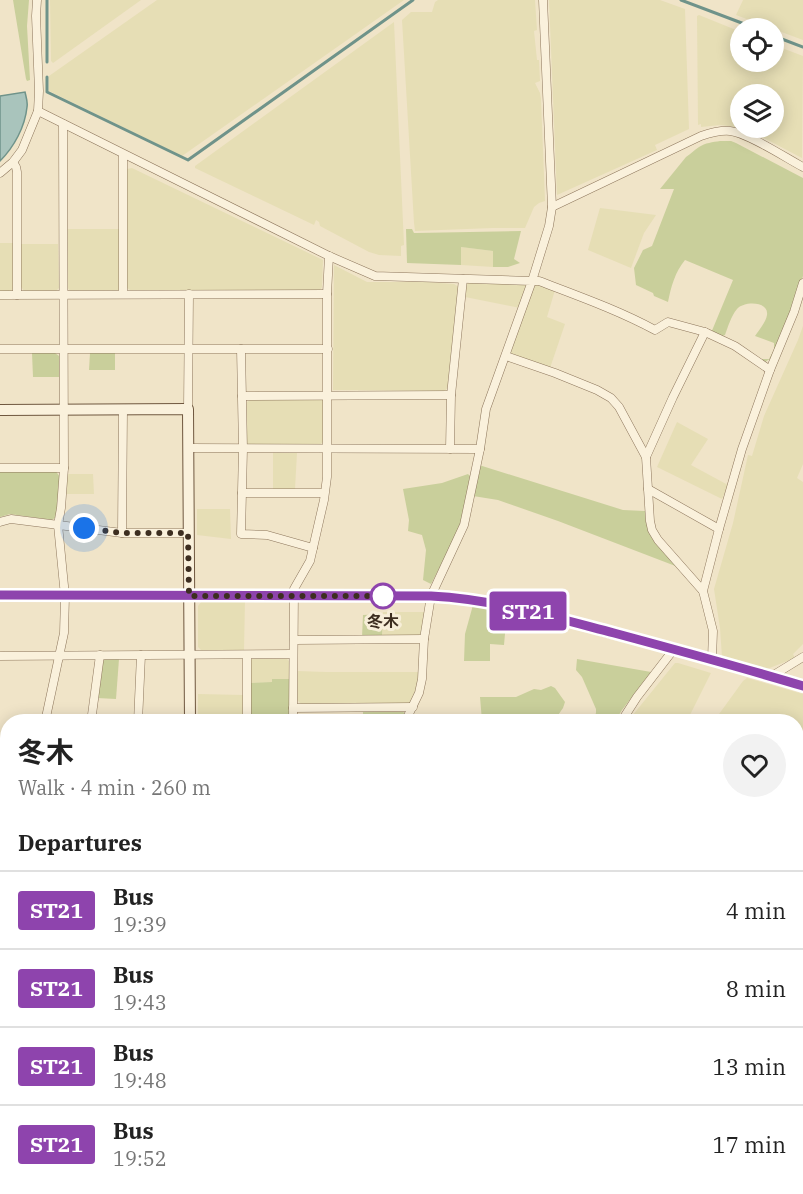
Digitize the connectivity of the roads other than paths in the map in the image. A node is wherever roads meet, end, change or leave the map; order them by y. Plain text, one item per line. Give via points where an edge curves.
1 (37, 0) edge
2 (543, 0) edge
3 (38, 111) junction
4 (63, 124) junction
5 (123, 155) junction
6 (14, 162) junction
7 (803, 167) edge
8 (0, 173) edge
9 (552, 207) junction
10 (328, 256) junction
11 (463, 279) junction
12 (532, 281) junction
13 (803, 283) edge
14 (123, 294) junction
15 (189, 294) junction
16 (327, 294) junction
17 (0, 295) edge
18 (17, 296) junction
19 (63, 296) junction
20 (705, 332) junction
21 (0, 349) edge
22 (241, 349) junction
23 (328, 349) junction
24 (63, 350) junction
25 (189, 350) junction
26 (506, 356) junction
27 (770, 370) junction
28 (451, 395) junction
29 (242, 396) junction
30 (328, 396) junction
31 (188, 409) junction
32 (0, 410) edge
33 (63, 410) junction
34 (123, 410) junction
35 (188, 448) junction
36 (243, 449) junction
37 (328, 449) junction
38 (450, 449) junction
39 (480, 449) junction
40 (646, 457) junction
41 (0, 468) edge
42 (63, 468) junction
43 (648, 489) junction
44 (324, 493) junction
45 (242, 494) junction
46 (0, 522) edge
47 (58, 525) junction
48 (719, 529) junction
49 (122, 533) junction
50 (188, 533) junction
51 (313, 548) junction
52 (703, 591) junction
53 (0, 595) edge
54 (64, 596) junction
55 (189, 596) junction
56 (293, 596) junction
57 (431, 596) junction
58 (424, 639) junction
59 (294, 640) junction
60 (674, 649) junction
61 (293, 654) junction
62 (59, 655) junction
63 (141, 655) junction
64 (189, 655) junction
65 (247, 655) junction
66 (0, 656) edge
67 (99, 656) junction
68 (803, 657) edge
69 (711, 659) junction
70 (772, 676) junction
71 (803, 686) edge
72 (413, 707) junction
73 (293, 708) junction
74 (47, 714) edge
75 (93, 714) edge
76 (138, 714) edge
77 (190, 714) edge
78 (247, 714) edge
79 (293, 714) edge
80 (409, 714) edge
81 (626, 714) edge

1 - 3 street
2 - 9 street
3 - 4 street
3 - 6 street
4 - 5 street
4 - 19 street
5 - 10 street
5 - 14 street
6 - 8 street
6 - 18 street
7 - 9 street via 746,136 717,132 701,135
9 - 12 street
10 - 11 street via 375,276
10 - 16 street
11 - 12 street
11 - 28 street
12 - 20 street via 596,303 655,330 668,322
12 - 26 street
13 - 27 street
14 - 15 street
14 - 19 street
15 - 16 street
15 - 25 street
16 - 23 street
17 - 18 street
18 - 19 street
19 - 24 street
20 - 27 street via 735,346
20 - 40 street
21 - 24 street
22 - 23 street
22 - 25 street
22 - 29 street
23 - 30 street
24 - 25 street
24 - 33 street
25 - 31 street
26 - 39 street via 486,409
26 - 40 street via 611,398
27 - 48 street
28 - 30 street
28 - 38 street
29 - 30 street
29 - 36 street
30 - 37 street
31 - 34 street
31 - 35 street
32 - 33 street
33 - 34 street
33 - 42 street
34 - 49 street
35 - 36 street
35 - 50 street
36 - 37 street
36 - 45 street
37 - 38 street
37 - 44 street
38 - 39 street
39 - 57 street via 464,525
40 - 43 street
41 - 42 street
42 - 47 street
43 - 48 street
43 - 52 street via 652,530
44 - 45 street
44 - 51 street
45 - 51 street via 241,534 267,535
46 - 47 street via 11,519
47 - 49 street
47 - 54 street
48 - 52 street
49 - 50 street
50 - 55 street
51 - 56 street
52 - 69 street via 713,631
53 - 54 street
54 - 55 street
54 - 62 street via 64,633
55 - 56 street
55 - 64 street
56 - 57 street
56 - 59 street
57 - 58 street
57 - 60 street via 486,601
58 - 59 street
58 - 72 street via 422,679
59 - 61 street
60 - 69 street
60 - 81 street
61 - 65 street
61 - 73 street
62 - 66 street
62 - 67 street
62 - 74 street
63 - 64 street
63 - 67 street
63 - 76 street
64 - 65 street
64 - 77 street
65 - 78 street
67 - 75 street
68 - 70 street
69 - 70 street
70 - 71 street
72 - 73 street
72 - 80 street
73 - 79 street

